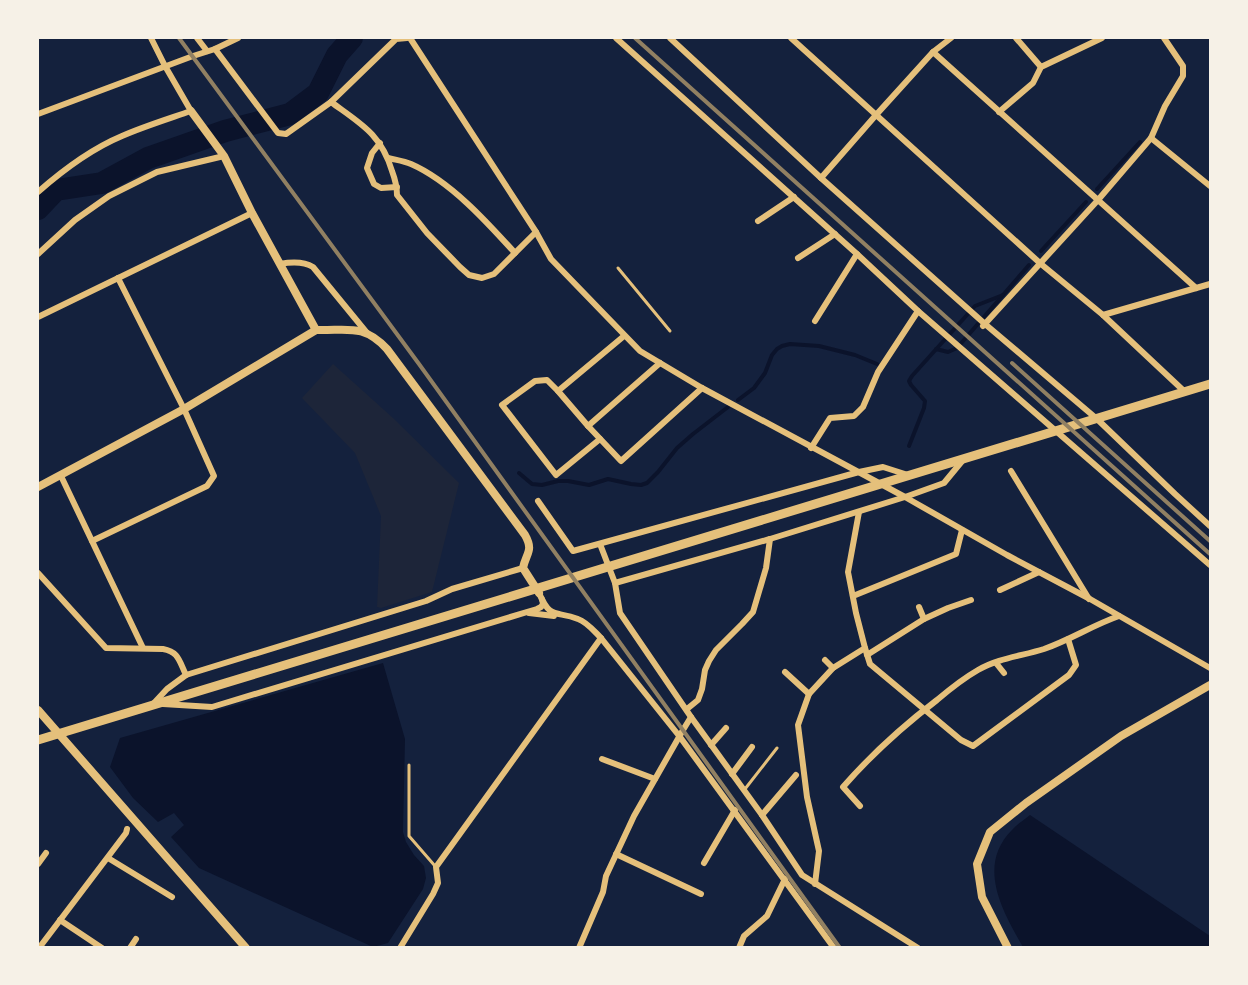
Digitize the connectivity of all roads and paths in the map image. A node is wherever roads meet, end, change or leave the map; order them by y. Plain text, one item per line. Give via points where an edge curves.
1 (151, 38) edge
2 (197, 38) edge
3 (238, 38) edge
4 (408, 38) edge
5 (616, 38) edge
6 (670, 38) edge
7 (791, 38) edge
8 (951, 38) edge
9 (1017, 38) edge
10 (1102, 38) edge
11 (1164, 38) edge
12 (215, 49) junction
13 (207, 51) junction
14 (933, 52) junction
15 (165, 66) junction
16 (1041, 67) junction
17 (331, 102) junction
18 (191, 111) junction
19 (999, 112) junction
20 (38, 114) edge
21 (876, 116) junction
22 (1152, 138) junction
23 (380, 143) junction
24 (224, 156) junction
25 (388, 158) junction
26 (821, 178) junction
27 (1210, 186) edge
28 (397, 187) junction
29 (38, 192) edge
30 (794, 197) junction
31 (1098, 200) junction
32 (252, 213) junction
33 (758, 221) dead end
34 (536, 232) junction
35 (835, 234) junction
36 (515, 253) junction
37 (38, 254) edge
38 (857, 254) junction
39 (798, 258) dead end
40 (280, 264) junction
41 (1041, 264) junction
42 (618, 268) dead end
43 (118, 278) junction
44 (1210, 284) edge
45 (1196, 288) junction
46 (918, 311) junction
47 (351, 312) junction
48 (1103, 315) junction
49 (38, 317) edge
50 (815, 321) dead end
51 (984, 325) junction
52 (349, 329) junction
53 (316, 330) junction
54 (670, 331) dead end
55 (367, 333) junction
56 (624, 336) junction
57 (660, 363) junction
58 (1210, 384) edge
59 (702, 388) junction
60 (558, 391) junction
61 (1185, 392) junction
62 (183, 409) junction
63 (1097, 419) junction
64 (588, 426) junction
65 (1056, 431) junction
66 (600, 439) junction
67 (811, 448) junction
68 (963, 460) junction
69 (1011, 471) dead end
70 (859, 472) junction
71 (61, 476) junction
72 (912, 476) junction
73 (882, 485) junction
74 (38, 487) edge
75 (905, 497) junction
76 (538, 501) dead end
77 (859, 512) junction
78 (1210, 526) edge
79 (962, 530) junction
80 (770, 538) junction
81 (92, 541) junction
82 (600, 544) junction
83 (1210, 565) edge
84 (524, 568) junction
85 (1039, 572) junction
86 (38, 573) edge
87 (615, 583) junction
88 (1000, 590) dead end
89 (540, 596) junction
90 (853, 596) junction
91 (1089, 599) junction
92 (971, 600) dead end
93 (919, 607) dead end
94 (522, 612) junction
95 (567, 616) junction
96 (1119, 616) junction
97 (924, 619) junction
98 (601, 638) junction
99 (1068, 639) junction
100 (143, 648) junction
101 (866, 651) junction
102 (825, 660) dead end
103 (996, 663) junction
104 (833, 668) junction
105 (1210, 668) edge
106 (785, 672) dead end
107 (1004, 673) dead end
108 (186, 675) junction
109 (1210, 685) edge
110 (808, 694) junction
111 (154, 704) junction
112 (687, 709) junction
113 (38, 710) edge
114 (924, 710) junction
115 (691, 717) junction
116 (726, 728) dead end
117 (58, 733) junction
118 (680, 737) junction
119 (38, 740) edge
120 (711, 745) junction
121 (752, 747) dead end
122 (777, 748) dead end
123 (602, 759) dead end
124 (409, 765) dead end
125 (732, 774) junction
126 (796, 775) dead end
127 (656, 779) junction
128 (744, 790) junction
129 (860, 806) dead end
130 (735, 810) junction
131 (762, 815) junction
132 (127, 829) dead end
133 (46, 853) dead end
134 (616, 854) junction
135 (108, 858) junction
136 (704, 863) dead end
137 (38, 864) edge
138 (436, 867) junction
139 (785, 879) junction
140 (815, 884) junction
141 (701, 894) dead end
142 (172, 897) dead end
143 (60, 920) junction
144 (136, 939) dead end
145 (39, 948) edge
146 (102, 948) edge
147 (130, 948) edge
148 (246, 948) edge
149 (400, 948) edge
150 (579, 948) edge
151 (739, 948) edge
152 (834, 948) edge
153 (918, 948) edge
154 (1008, 948) edge

1 - 15 street
2 - 13 street
3 - 12 street
4 - 17 street via 396,39
4 - 34 street
5 - 30 street
6 - 26 street
7 - 21 street
8 - 14 street
9 - 16 street
10 - 16 street
11 - 22 street via 1183,66 1183,76
12 - 13 street
12 - 17 street via 278,133 286,134
13 - 15 street
14 - 19 street
14 - 21 street
15 - 18 street
15 - 20 street
16 - 19 street via 1033,83
17 - 23 street
18 - 24 street
18 - 29 street via 120,136 58,174
19 - 31 street
21 - 26 street
21 - 41 street
22 - 27 street
22 - 31 street
23 - 25 street
23 - 28 street via 368,168 374,184 381,188
24 - 32 street
24 - 37 street via 158,172 109,196
25 - 28 street
25 - 36 street via 411,164 460,196
26 - 51 street
28 - 36 street via 397,195 427,233 469,274 482,278 494,274
30 - 33 street
30 - 35 street
31 - 41 street
31 - 45 street
32 - 40 street
32 - 43 street
34 - 36 street
34 - 56 street via 551,259
35 - 38 street
35 - 39 street
38 - 46 street
38 - 50 street
40 - 47 street via 303,263 313,267
40 - 53 street
41 - 48 street
41 - 51 street
42 - 54 lane
43 - 49 street
43 - 62 street
44 - 45 street
45 - 48 street
46 - 65 street
46 - 67 street via 878,372 863,407 854,416 830,418
47 - 52 street
47 - 55 street
48 - 61 street
51 - 63 street
52 - 53 street
52 - 55 street
53 - 62 street
55 - 84 street via 380,340 525,535 530,551
56 - 57 street
56 - 60 street
57 - 59 street
57 - 64 street
58 - 61 main road
59 - 66 street via 621,461
59 - 67 street
60 - 64 street
60 - 66 street via 548,380 535,381 502,405 556,475
61 - 63 main road
62 - 71 street
62 - 81 street via 214,476 207,486
63 - 65 main road
63 - 78 street
64 - 66 street
65 - 68 main road
65 - 83 street
67 - 70 street
68 - 72 main road
68 - 75 street via 944,483
69 - 91 street
70 - 72 street via 883,467
70 - 73 street
70 - 82 street
71 - 74 street
71 - 81 street
72 - 73 main road
73 - 75 street
73 - 111 main road
75 - 77 street
75 - 79 street
76 - 82 street via 573,551
77 - 80 street
77 - 90 street via 848,572
79 - 85 street
79 - 90 street via 956,554
80 - 87 street
80 - 112 street via 753,612 716,650 705,670 698,700
81 - 100 street
82 - 87 street
84 - 89 street
84 - 108 street
85 - 88 street
85 - 91 street
86 - 100 street via 106,648
87 - 112 street via 620,613
89 - 94 street via 541,607
89 - 95 street via 553,613
90 - 101 street
91 - 96 street
92 - 97 street
93 - 97 street
94 - 95 street
94 - 111 street via 212,706
95 - 98 street via 582,621
96 - 99 street
96 - 105 street
97 - 101 street
98 - 118 street
98 - 138 street
99 - 103 street
99 - 114 street via 1076,665 1069,675 973,746
100 - 108 street via 175,653
101 - 104 street
101 - 114 street via 870,664
102 - 104 street
103 - 107 street
103 - 114 street via 979,669
104 - 110 street
106 - 110 street
108 - 111 street
109 - 154 street via 1121,736 990,832 977,864 982,897
110 - 140 street via 798,725 819,851
111 - 117 main road
112 - 115 street
113 - 117 street
114 - 129 street via 843,787
115 - 118 street
115 - 120 street
116 - 120 street
117 - 119 main road
117 - 148 street
118 - 127 street
118 - 130 street
120 - 125 street
121 - 125 street
122 - 128 lane
123 - 127 street
124 - 138 lane via 409,836
125 - 128 street
126 - 131 street
127 - 134 street
128 - 131 street
130 - 136 street
130 - 139 street
131 - 140 street via 802,875
132 - 135 street
133 - 137 street
134 - 141 street
134 - 150 street
135 - 142 street
135 - 143 street
138 - 149 street via 438,883
139 - 151 street via 767,916 744,936
139 - 152 street
140 - 153 street
143 - 145 street
143 - 146 street
144 - 147 street

